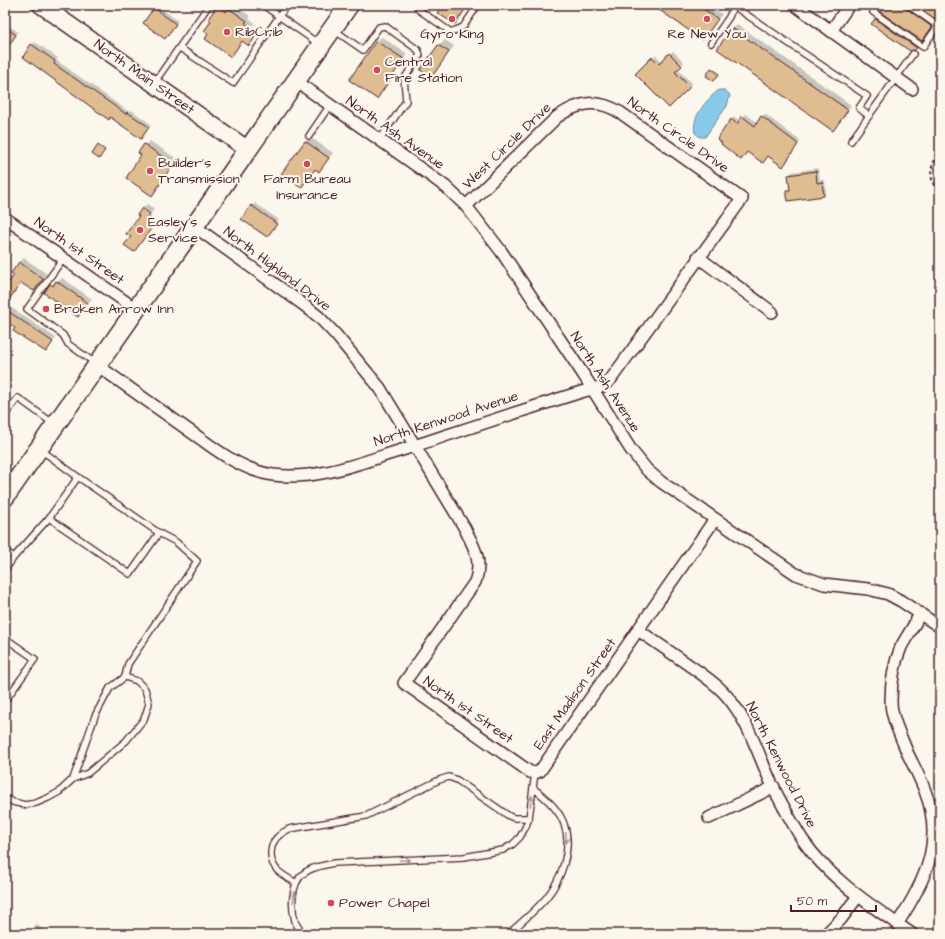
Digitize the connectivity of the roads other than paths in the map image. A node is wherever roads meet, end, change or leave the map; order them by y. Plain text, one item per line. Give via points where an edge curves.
1 (42, 5) edge
2 (209, 5) edge
3 (263, 5) edge
4 (287, 5) edge
5 (349, 5) edge
6 (416, 5) edge
7 (478, 5) edge
8 (733, 5) edge
9 (795, 5) edge
10 (849, 5) edge
11 (878, 5) edge
12 (908, 5) edge
13 (279, 16) junction
14 (939, 24) edge
15 (332, 29) junction
16 (832, 31) junction
17 (711, 43) dead end
18 (320, 45) junction
19 (180, 48) junction
20 (913, 54) dead end
21 (896, 77) junction
22 (296, 81) junction
23 (154, 84) junction
24 (912, 89) dead end
25 (330, 105) junction
26 (570, 108) joint
27 (869, 116) junction
28 (309, 136) dead end
29 (380, 139) junction
30 (851, 141) dead end
31 (247, 149) junction
32 (742, 199) joint
33 (466, 206) junction
34 (5, 218) edge
35 (189, 233) junction
36 (698, 257) junction
37 (63, 258) junction
38 (136, 310) junction
39 (772, 312) dead end
40 (97, 365) junction
41 (593, 390) junction
42 (5, 415) edge
43 (56, 425) junction
44 (415, 445) junction
45 (39, 448) junction
46 (78, 478) junction
47 (6, 492) edge
48 (49, 518) junction
49 (716, 519) junction
50 (159, 533) junction
51 (5, 551) edge
52 (14, 557) junction
53 (5, 570) edge
54 (920, 613) junction
55 (940, 627) edge
56 (638, 630) junction
57 (5, 638) edge
58 (125, 677) junction
59 (404, 683) joint
60 (5, 701) edge
61 (535, 773) junction
62 (73, 779) junction
63 (774, 787) junction
64 (533, 788) junction
65 (5, 798) edge
66 (528, 818) junction
67 (709, 818) dead end
68 (296, 883) junction
69 (858, 896) junction
70 (897, 924) junction
71 (303, 934) edge
72 (508, 934) edge
73 (826, 934) edge
74 (912, 934) edge

1 - 23 main road, North Main Street
2 - 19 lane
3 - 13 lane
4 - 13 lane
5 - 15 main road
6 - 7 lane via 419,10 451,32 463,27
8 - 17 lane via 729,17
8 - 27 lane via 867,96 859,108
9 - 16 street
10 - 16 street
11 - 14 lane via 873,12 923,47
12 - 14 lane
13 - 18 lane
13 - 19 lane via 233,83
15 - 18 main road
15 - 29 lane via 363,50 379,27 385,26 418,50 420,55 404,79 406,101
16 - 21 street
18 - 22 main road
19 - 23 lane
20 - 21 lane
21 - 24 street
21 - 27 lane
22 - 25 street, North Ash Avenue
22 - 31 main road
23 - 31 main road, North Main Street
25 - 28 lane
25 - 29 street, North Ash Avenue
26 - 32 street, North Circle Drive via 594,103 614,108
26 - 33 street, West Circle Drive via 557,116
27 - 30 lane
29 - 33 street, North Ash Avenue via 446,187
31 - 35 main road
32 - 36 street, North Kenwood Avenue
33 - 41 street, North Ash Avenue via 501,251
34 - 37 street, North 1st Street
35 - 38 main road
35 - 44 street, North Highland Drive via 292,296 319,317 380,388
36 - 39 street
36 - 41 street, North Kenwood Avenue via 611,379
37 - 38 street, North 1st Street
37 - 40 lane via 27,308 63,335 68,344
38 - 40 main road
40 - 43 main road
40 - 44 street, North Kenwood Avenue via 215,449 234,461 264,473 296,476 323,472
41 - 44 street, North Kenwood Avenue
41 - 49 street, North Ash Avenue via 631,450 647,470
42 - 43 lane via 18,398
43 - 45 main road
44 - 59 street, North Highland Drive via 474,546 478,568 475,582
45 - 46 lane
45 - 47 main road
46 - 48 lane
46 - 50 lane
48 - 50 lane via 130,574
48 - 52 lane
49 - 54 street, North Ash Avenue via 796,574 824,584 884,592
49 - 56 street, East Madison Street
50 - 58 lane via 176,542 197,562 128,664
51 - 52 lane
52 - 53 lane
54 - 55 street, North Ash Avenue
54 - 70 street via 897,657 892,678 891,702 900,735 925,791 933,838 930,858 920,887
56 - 61 street, East Madison Street via 540,771
56 - 63 street, North Kenwood Drive via 719,687 727,696 742,717
57 - 60 lane via 35,659
58 - 62 lane via 110,688 95,716
58 - 62 lane via 137,681 145,690 149,704 144,720 126,741 88,773
59 - 61 street, North 1st Street
61 - 64 lane
62 - 65 lane via 60,792 36,803 25,805
63 - 67 street
63 - 69 street, North Kenwood Drive via 803,840 835,877
66 -> 64 lane
64 -> 72 lane via 553,806 564,824 565,860 546,898
68 -> 66 lane via 303,874 335,863 464,857 503,850 520,837
66 - 68 lane via 509,816 449,777 366,816 279,834 270,852 271,860 276,869
71 -> 68 lane via 295,922 292,904
69 - 70 street, North Kenwood Drive
69 - 73 street
70 - 74 street, North Kenwood Drive

